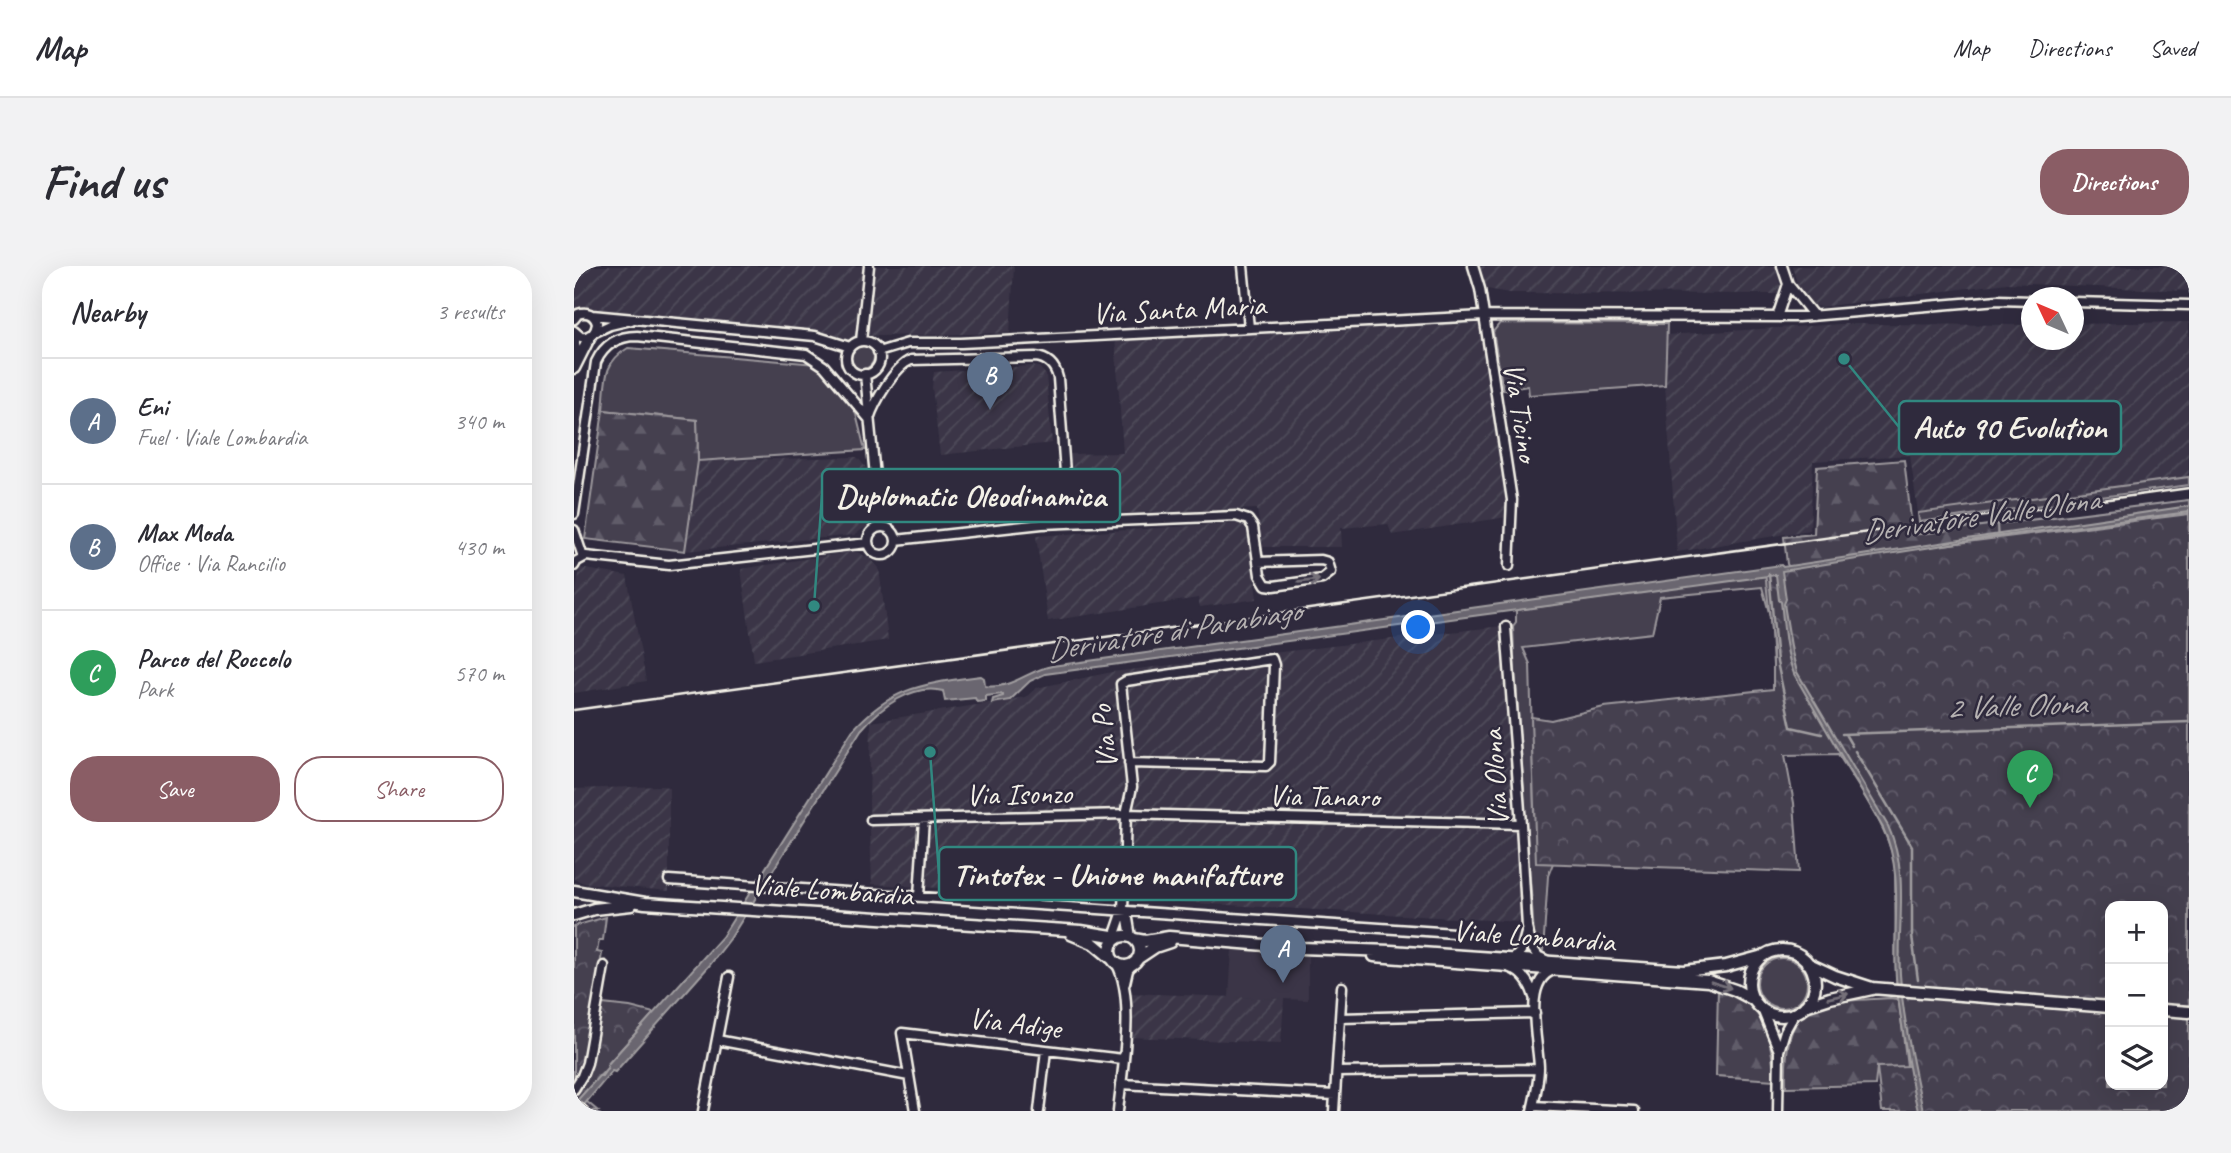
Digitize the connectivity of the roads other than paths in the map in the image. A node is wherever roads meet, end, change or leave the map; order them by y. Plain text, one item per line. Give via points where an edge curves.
1 (869, 266) edge
2 (1244, 266) edge
3 (1474, 266) edge
4 (1782, 266) edge
5 (1787, 284) junction
6 (1782, 301) junction
7 (2021, 301) edge
8 (2084, 302) edge
9 (2189, 305) edge
10 (575, 315) edge
11 (592, 315) junction
12 (1484, 316) junction
13 (1814, 316) junction
14 (1777, 317) junction
15 (1793, 317) junction
16 (639, 318) junction
17 (1249, 328) junction
18 (574, 332) edge
19 (592, 334) junction
20 (861, 341) junction
21 (850, 347) junction
22 (878, 352) junction
23 (574, 369) edge
24 (864, 374) junction
25 (869, 419) junction
26 (574, 514) edge
27 (1042, 524) junction
28 (880, 527) junction
29 (574, 530) edge
30 (896, 540) junction
31 (867, 543) junction
32 (583, 557) junction
33 (1258, 562) junction
34 (574, 566) edge
35 (1509, 566) dead end
36 (1506, 627) dead end
37 (1129, 763) junction
38 (1126, 814) junction
39 (924, 819) junction
40 (871, 820) dead end
41 (1521, 824) junction
42 (669, 880) dead end
43 (574, 891) edge
44 (919, 895) junction
45 (645, 903) junction
46 (1124, 911) junction
47 (574, 915) edge
48 (1527, 927) junction
49 (1056, 931) junction
50 (1454, 933) dead end
51 (1132, 938) junction
52 (1115, 939) junction
53 (1188, 940) junction
54 (1763, 956) junction
55 (1114, 961) junction
56 (1135, 961) junction
57 (1807, 962) junction
58 (1510, 963) junction
59 (604, 966) dead end
60 (1552, 966) junction
61 (729, 977) dead end
62 (1124, 986) junction
63 (1342, 987) dead end
64 (1872, 989) junction
65 (1534, 999) junction
66 (1754, 1000) junction
67 (2105, 1007) edge
68 (1762, 1009) junction
69 (1800, 1009) junction
70 (2168, 1010) edge
71 (2189, 1012) edge
72 (1535, 1013) junction
73 (1340, 1018) junction
74 (717, 1040) junction
75 (1046, 1050) junction
76 (1779, 1051) junction
77 (1124, 1059) junction
78 (1539, 1069) junction
79 (1337, 1072) junction
80 (909, 1076) junction
81 (1121, 1084) junction
82 (574, 1089) edge
83 (1335, 1095) junction
84 (1533, 1109) edge
85 (703, 1111) edge
86 (915, 1111) edge
87 (1039, 1111) edge
88 (1118, 1111) edge
89 (1335, 1111) edge
90 (1634, 1111) edge
91 (1778, 1111) edge

1 - 20 street
2 - 17 street
3 - 12 street, Via Ticino
4 - 5 street
5 - 6 street
5 - 13 street
6 - 14 street
6 - 15 street
7 - 13 street, Via Santa Maria
8 - 9 street
10 - 11 street
11 - 16 street
11 - 19 street via 597,323
12 - 14 street, Via Santa Maria
12 - 17 street, Via Santa Maria
12 - 35 street, Via Ticino via 1512,500
13 - 15 street, Via Santa Maria
14 - 15 street, Via Santa Maria
16 - 19 street
16 - 21 street via 815,336
17 - 22 street, Via Santa Maria via 916,342
18 - 19 street via 581,337
18 - 23 main road
19 - 23 main road
20 - 21 street
20 - 22 street
21 - 24 street via 846,355 849,368
22 - 24 street via 878,364
24 - 25 street
25 - 26 street via 824,366 806,354 622,338 609,344 596,362
25 - 27 street via 897,370 911,360 1047,360 1058,377 1067,504 1059,519
25 - 28 street
27 - 30 street
27 - 33 street via 1240,517 1252,527
28 - 30 street via 891,530
28 - 31 street via 871,532
29 - 32 street
30 - 31 street via 893,550 884,556 873,553
31 - 32 street via 669,565
32 - 34 street
33 -> 33 street via 1261,579 1270,586 1322,579 1331,572 1328,562 1321,560
36 - 41 street, Via Olona
37 - 37 street, Via Po via 1121,684 1272,659 1270,762 1266,766
37 - 38 street, Via Po via 1132,787
38 - 39 street, Via Isonzo
38 - 41 street, Via Tanaro
38 - 46 street, Via Po
39 - 40 street, Via Isonzo
39 - 44 street
41 - 48 street, Via Olona
42 - 44 street, Viale Lombardia
43 - 45 main road, Viale Lombardia
44 - 46 street, Viale Lombardia
45 - 47 main road, Viale Lombardia
45 - 49 main road, Viale Lombardia
46 - 50 street, Viale Lombardia
46 - 51 street
46 - 52 street
48 - 58 street, Via Olona via 1523,947
48 - 60 street, Via Olona via 1532,948
49 - 52 main road, Viale Lombardia
49 - 55 main road, Viale Lombardia via 1093,943
51 - 52 main road, Viale Lombardia
51 - 53 main road, Viale Lombardia
51 - 56 main road via 1139,946
52 - 55 main road via 1110,951
53 - 56 main road, Viale Lombardia via 1162,944
53 - 58 main road, Viale Lombardia
54 - 57 main road via 1786,950
54 - 60 main road, Viale Lombardia via 1684,971
54 - 66 main road via 1749,976
55 - 56 main road, Viale Lombardia via 1125,966
55 - 62 street
56 - 62 street
57 - 64 main road
57 - 69 main road via 1814,985
58 - 60 main road, Viale Lombardia
58 - 65 street via 1524,977
59 - 82 street via 587,1063
60 - 65 street via 1541,977
60 -> 66 main road, Viale Lombardia via 1708,981
61 - 74 street
62 - 77 street
63 - 73 street
64 - 67 main road
69 -> 64 main road
65 - 72 street
66 - 68 main road
68 - 69 main road via 1778,1015
68 - 76 street
69 - 76 street via 1785,1031
70 - 71 main road
72 - 73 street
72 - 78 street
73 - 79 street
74 - 80 street
74 - 85 street
75 - 77 street, Via Adige
75 - 80 street, Via Adige via 902,1032
75 - 87 street
76 - 91 street
77 - 81 street
78 - 79 street
78 - 84 street
79 - 83 street
80 - 86 street
81 - 83 street
81 - 88 street
83 - 89 street
84 - 90 street

